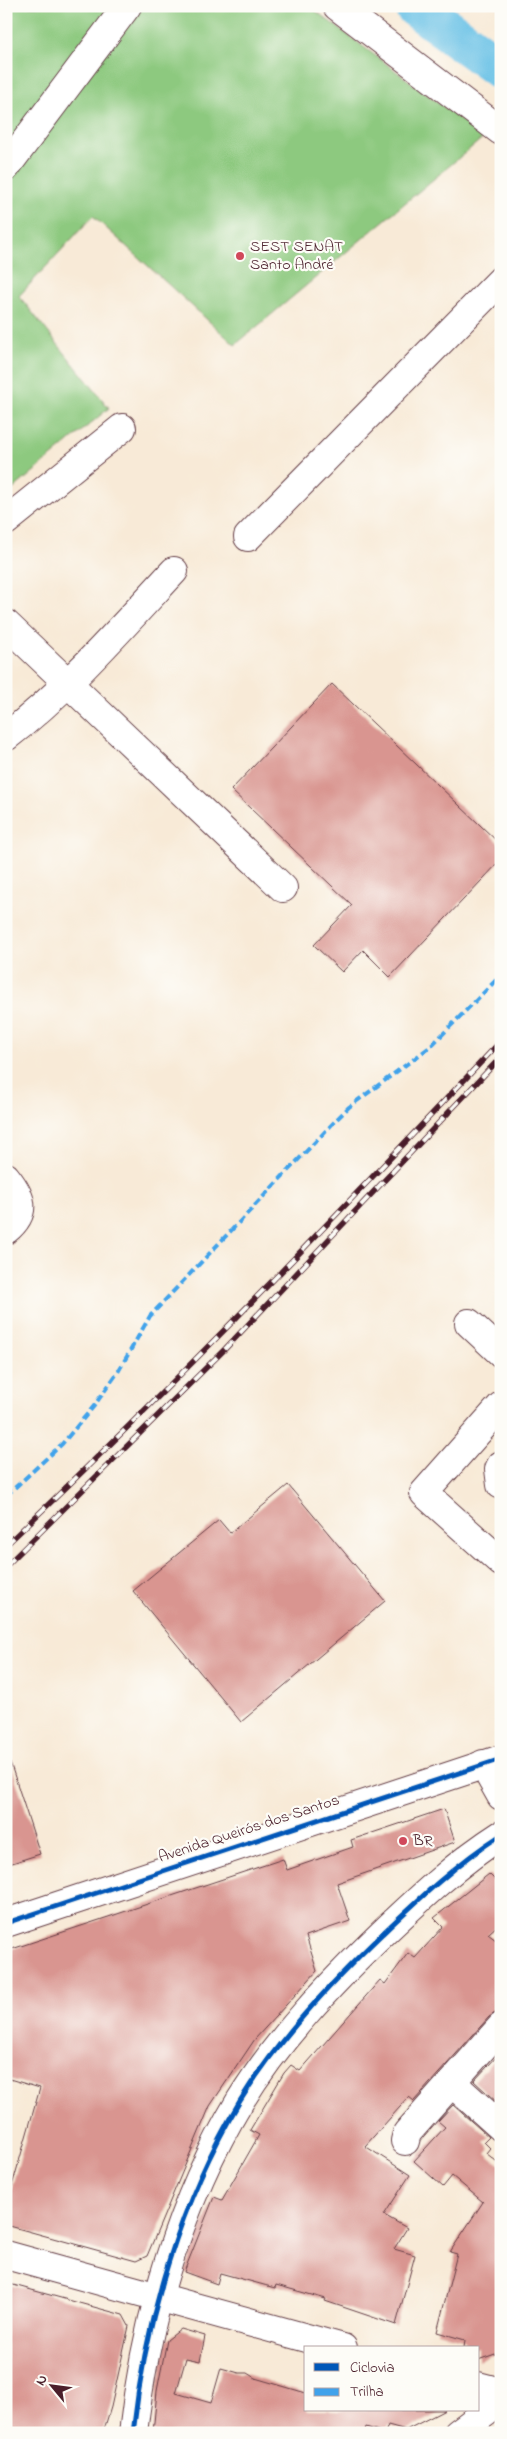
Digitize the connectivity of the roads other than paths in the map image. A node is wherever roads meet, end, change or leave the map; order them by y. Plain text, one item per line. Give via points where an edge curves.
1 (127, 6) edge
2 (336, 6) edge
3 (501, 132) edge
4 (6, 167) edge
5 (501, 280) edge
6 (122, 428) dead end
7 (6, 521) edge
8 (248, 537) dead end
9 (174, 572) dead end
10 (6, 624) edge
11 (69, 682) junction
12 (6, 737) edge
13 (282, 888) dead end
14 (6, 1177) edge
15 (6, 1230) edge
16 (469, 1323) dead end
17 (501, 1353) edge
18 (501, 1406) edge
19 (501, 1465) edge
20 (501, 1485) edge
21 (501, 1562) edge
22 (492, 1762) edge
23 (501, 1796) edge
24 (501, 1835) edge
25 (6, 1923) edge
26 (501, 2027) edge
27 (452, 2082) junction
28 (501, 2127) edge
29 (405, 2141) dead end
30 (6, 2255) edge
31 (158, 2297) junction
32 (336, 2346) edge
33 (480, 2387) edge
34 (501, 2392) edge
35 (501, 2401) edge
36 (133, 2433) edge
37 (458, 2433) edge

1 - 4 street
2 - 3 street
5 - 8 street
6 - 7 street
9 - 11 street
10 - 11 street
11 - 12 street
11 - 13 street
14 - 15 street via 21,1202 20,1212
16 - 17 street
18 - 21 street via 424,1493
19 - 20 street
22 - 23 street
22 - 25 street, Avenida Queirós dos Santos
24 - 31 street via 438,1883 365,1950 307,2012 270,2058 240,2100 213,2152 181,2229
26 - 27 street
27 - 28 street
27 - 29 street via 407,2133
30 - 31 street
31 - 32 street
31 - 36 street
33 - 34 street
35 - 37 street

